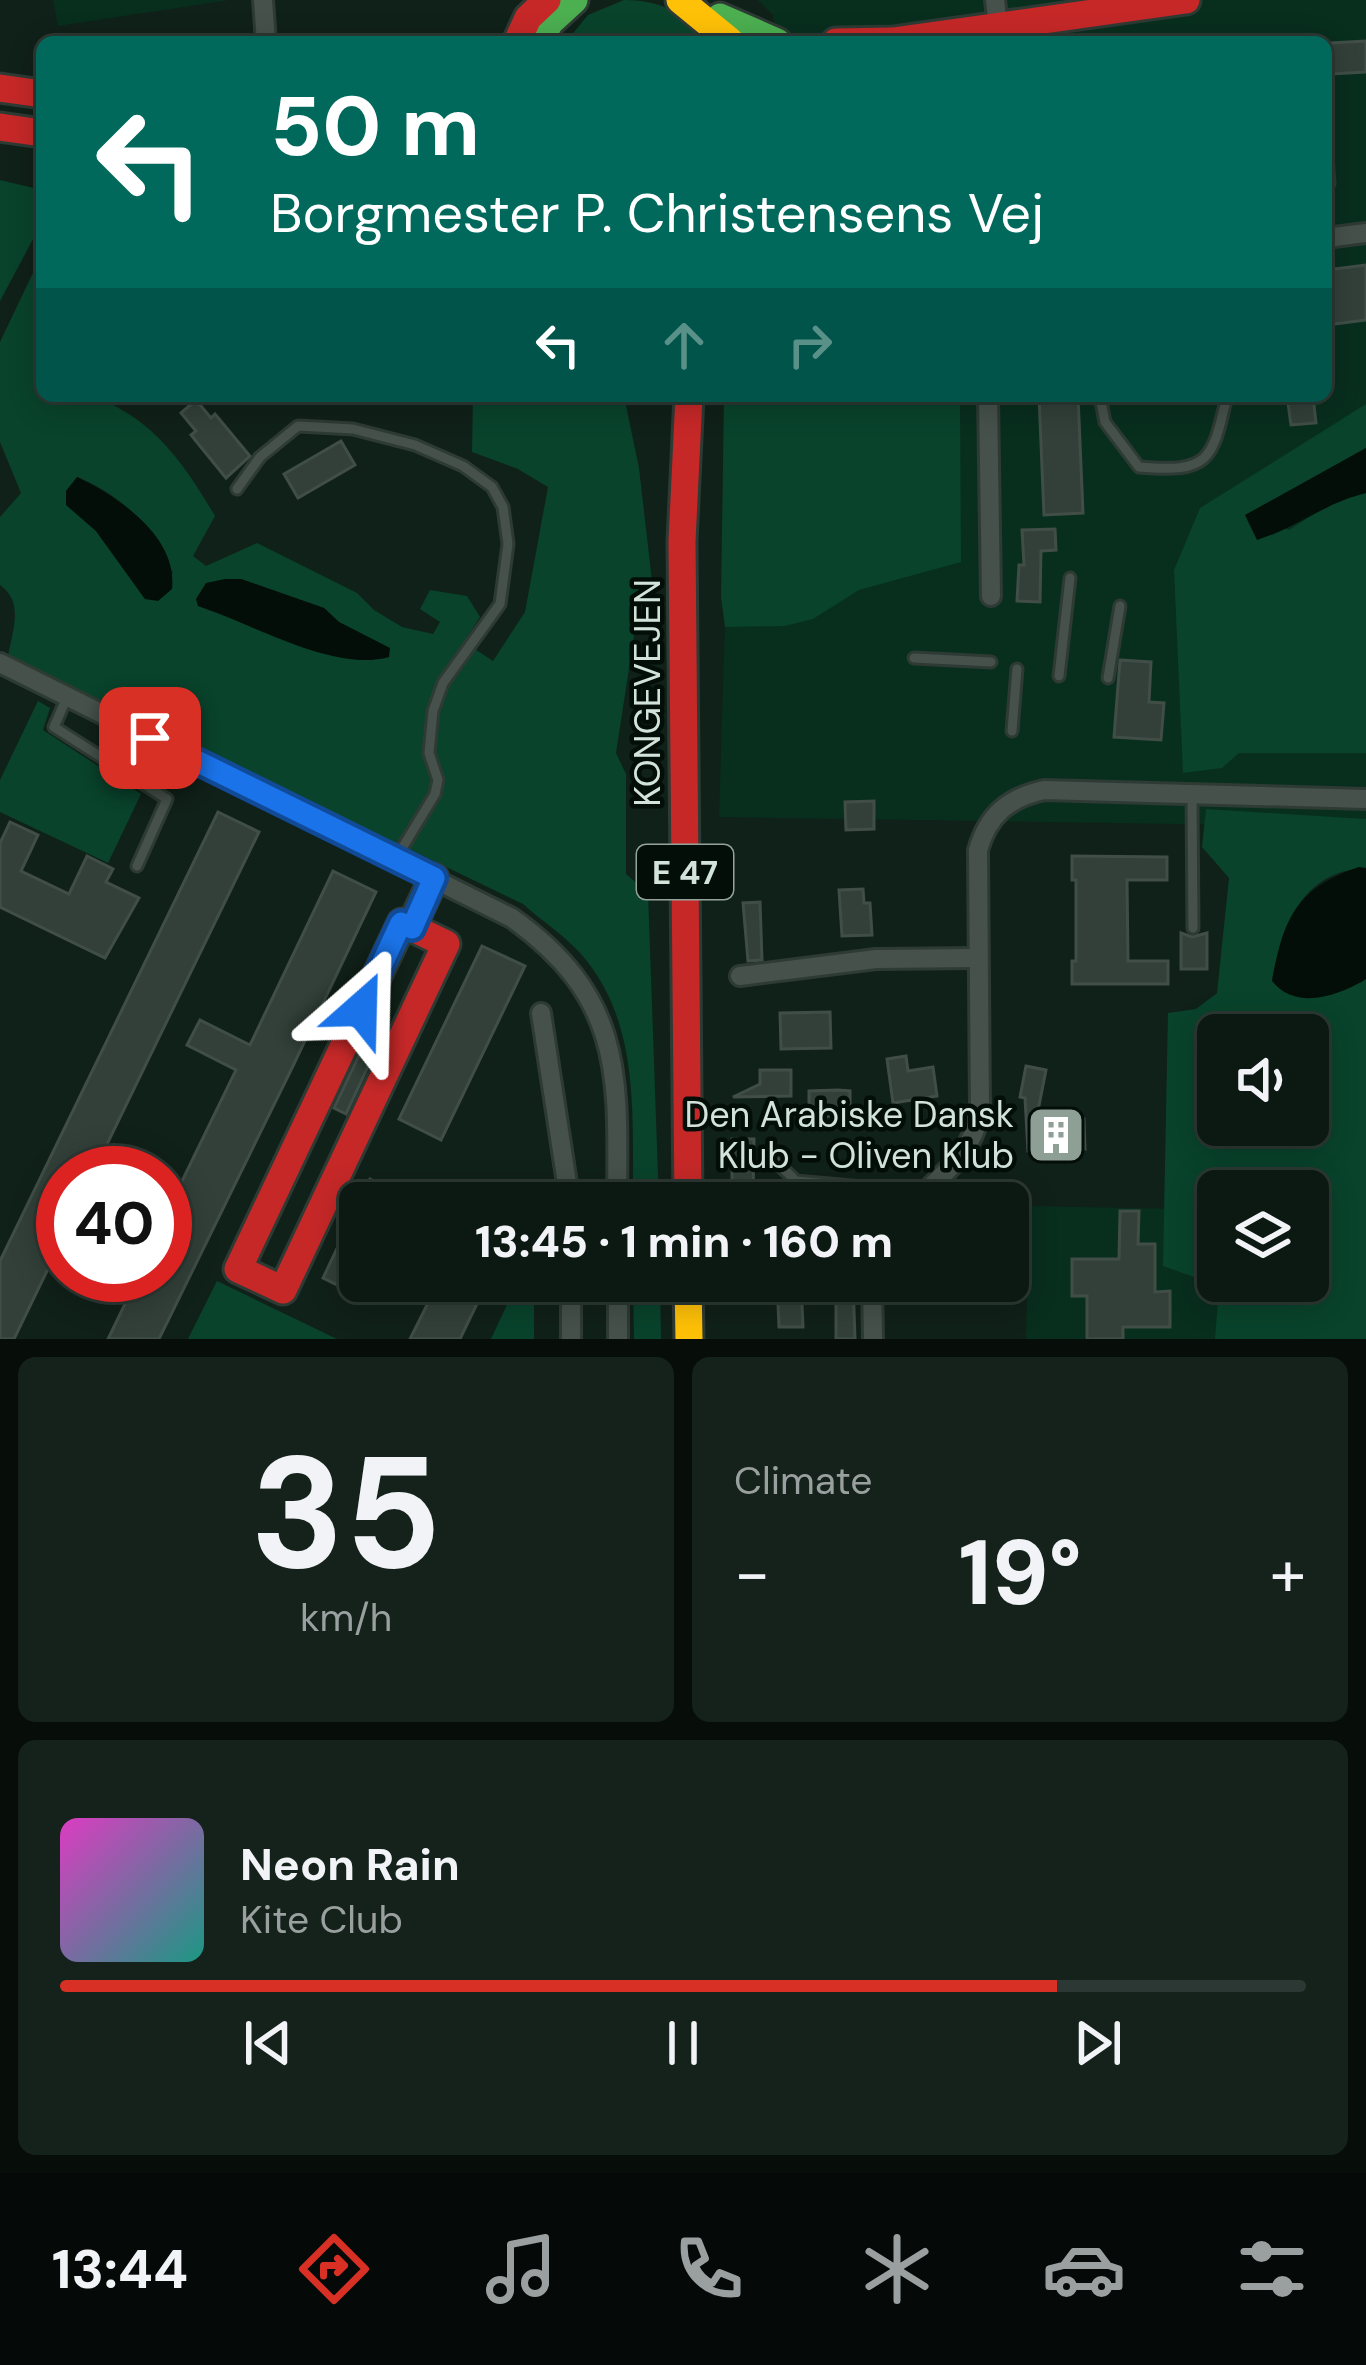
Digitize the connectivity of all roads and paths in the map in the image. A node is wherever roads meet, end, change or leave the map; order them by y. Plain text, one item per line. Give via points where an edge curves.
1 (263, 0) edge
2 (574, 0) edge
3 (680, 0) edge
4 (1186, 0) edge
5 (542, 2) edge
6 (1006, 23) edge
7 (723, 28) edge
8 (266, 36) edge
9 (521, 36) edge
10 (542, 36) edge
11 (754, 36) edge
12 (923, 36) edge
13 (0, 88) edge
14 (36, 93) edge
15 (0, 127) edge
16 (36, 132) edge
17 (1366, 233) edge
18 (1332, 237) edge
19 (670, 402) edge
20 (689, 402) edge
21 (705, 402) edge
22 (988, 402) edge
23 (1101, 402) edge
24 (1226, 402) edge
25 (237, 489) dead end
26 (682, 542) junction
27 (1070, 578) dead end
28 (991, 596) dead end
29 (1120, 606) dead end
30 (914, 658) dead end
31 (991, 662) dead end
32 (0, 663) edge
33 (1017, 669) dead end
34 (1059, 676) dead end
35 (1108, 678) dead end
36 (68, 697) junction
37 (1012, 731) dead end
38 (1192, 797) junction
39 (1366, 800) edge
40 (395, 860) junction
41 (137, 866) dead end
42 (434, 878) junction
43 (412, 928) junction
44 (1193, 928) dead end
45 (977, 958) junction
46 (740, 976) dead end
47 (541, 1013) dead end
48 (771, 1157) dead end
49 (567, 1182) edge
50 (617, 1182) edge
51 (688, 1182) edge
52 (807, 1182) edge
53 (935, 1182) edge
54 (571, 1302) edge
55 (618, 1302) edge
56 (688, 1302) edge
57 (872, 1302) edge
58 (571, 1339) edge
59 (618, 1339) edge
60 (689, 1339) edge
61 (873, 1339) edge

1 - 8 street
2 - 10 main road
3 - 7 main road
4 - 6 main road
5 - 9 main road
6 - 12 main road
7 - 11 main road
13 - 14 main road
15 - 16 main road
17 - 18 street
19 - 26 main road, KONGEVEJEN / E 47
20 - 26 main road, KONGEVEJEN / E 47
21 - 26 main road
22 - 28 street
23 - 24 lane via 1105,422 1139,467 1179,470 1216,445
25 - 40 lane via 298,426 353,428 463,466 492,487 502,507 508,544 500,604 443,683 433,711 435,794
26 - 51 main road, KONGEVEJEN / E 47
27 - 34 lane
29 - 35 lane
30 - 31 lane
32 - 36 street
33 - 37 lane
36 - 40 street
36 - 41 lane via 54,727 167,799
38 - 39 street
38 - 44 lane
38 - 45 street via 1044,790 1008,803 978,850
40 - 42 street
42 - 43 main road
42 - 50 street via 541,938 587,993 613,1060
43 - 43 main road via 446,944 283,1290 238,1269 401,923
45 - 46 street via 876,959
45 - 53 street via 980,1114 966,1153
47 - 49 street
48 - 52 lane
54 - 58 street
55 - 59 street
56 - 60 main road
57 - 61 street

